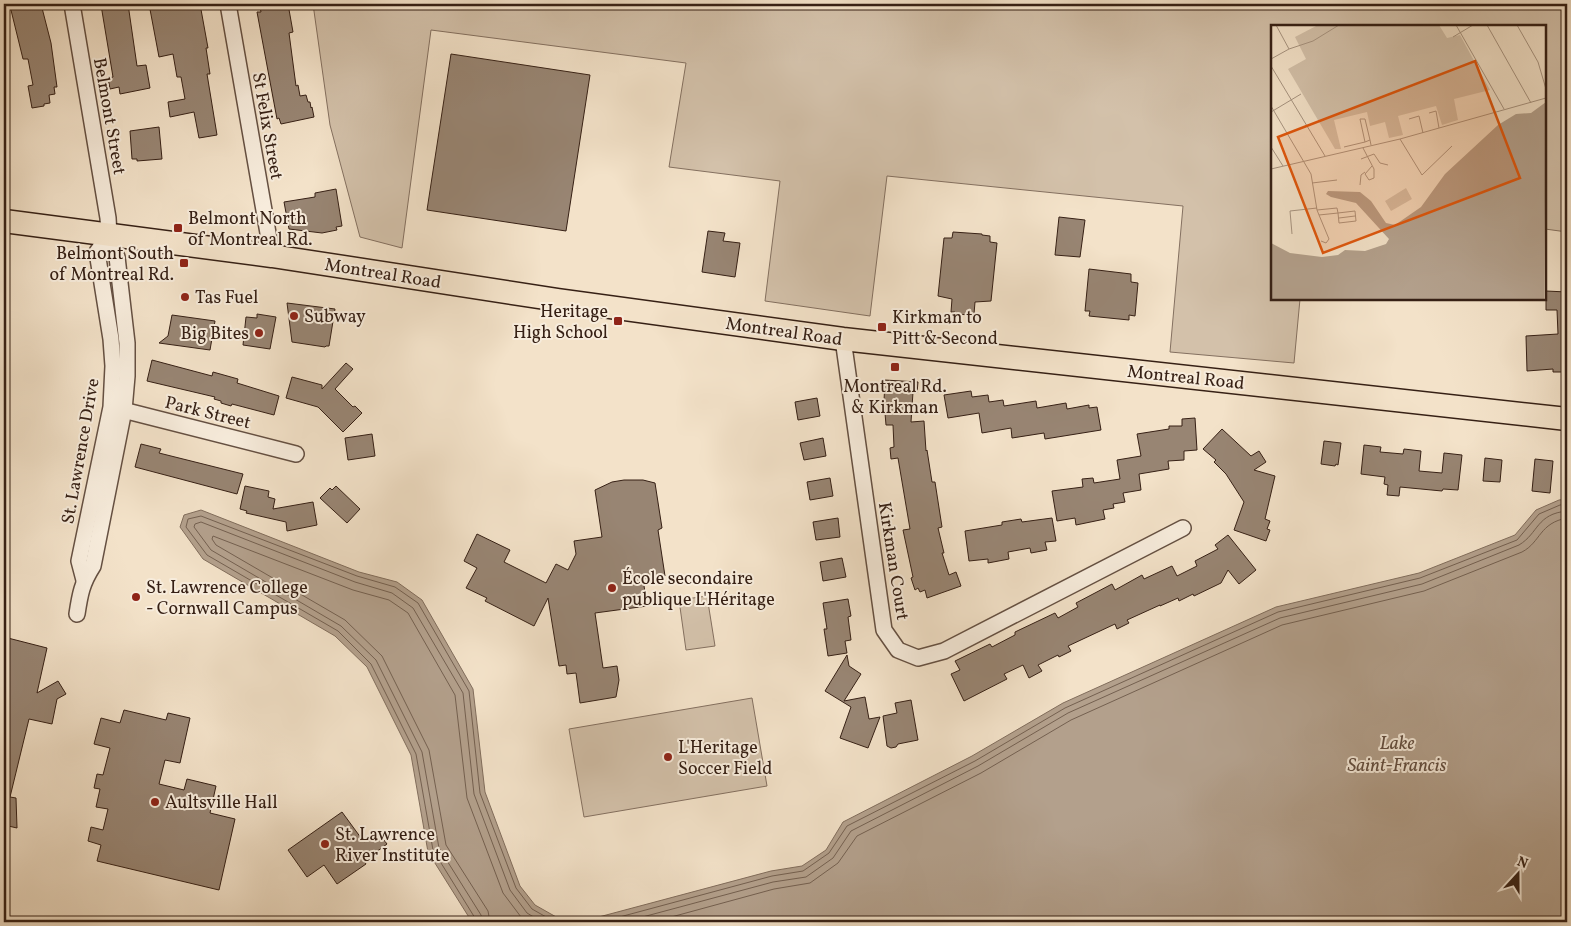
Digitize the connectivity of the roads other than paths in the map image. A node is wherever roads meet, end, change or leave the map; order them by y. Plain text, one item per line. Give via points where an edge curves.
1 (72, 4) edge
2 (228, 4) edge
3 (4, 221) edge
4 (108, 235) junction
5 (272, 256) junction
6 (843, 339) junction
7 (117, 408) junction
8 (1567, 419) edge
9 (296, 454) dead end
10 (1183, 528) dead end
11 (77, 614) dead end

1 - 4 street, Belmont Street via 108,218
2 - 5 street, St Felix Street
3 - 4 main road, Montreal Road
4 - 5 main road, Montreal Road
4 - 7 street, St. Lawrence Drive via 118,257 127,343 127,376
5 - 6 main road, Montreal Road
6 - 8 main road, Montreal Road
6 - 10 street, Kirkman Court via 884,630 898,650 918,658 944,651
7 - 9 street, Park Street
7 - 11 street, St. Lawrence Drive via 93,566 84,580

